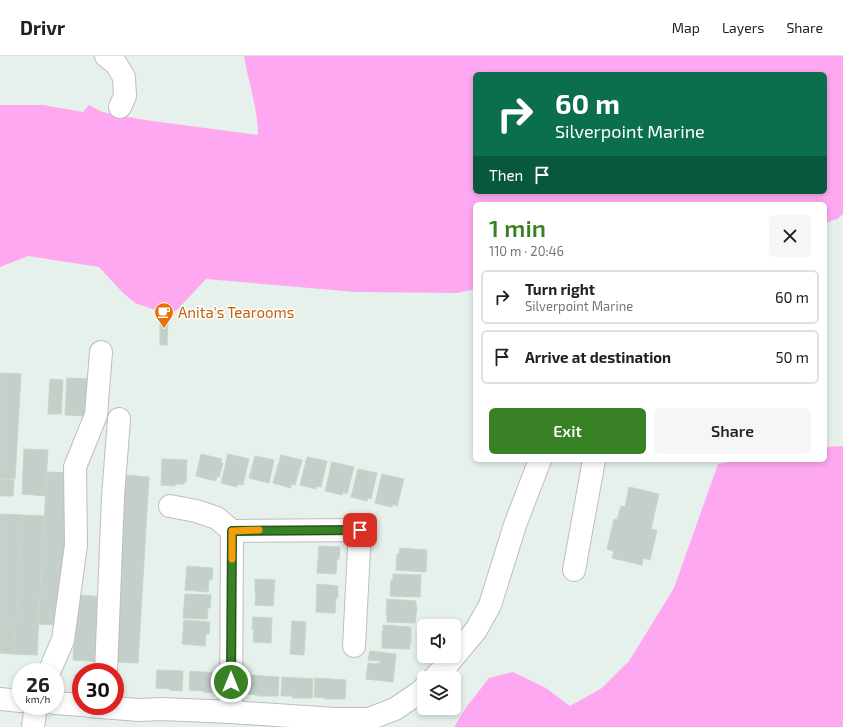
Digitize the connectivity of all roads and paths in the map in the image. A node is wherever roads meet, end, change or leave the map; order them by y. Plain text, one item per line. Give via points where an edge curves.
1 (106, 56) edge
2 (120, 108) dead end
3 (101, 352) dead end
4 (119, 419) dead end
5 (539, 462) edge
6 (594, 462) edge
7 (170, 506) dead end
8 (232, 531) junction
9 (574, 570) dead end
10 (354, 646) dead end
11 (53, 663) edge
12 (106, 663) edge
13 (441, 671) edge
14 (417, 694) edge
15 (0, 699) edge
16 (12, 700) edge
17 (124, 708) edge
18 (231, 712) junction
19 (35, 715) edge
20 (161, 718) edge
21 (281, 721) edge
22 (33, 727) edge

1 - 2 street via 116,64 124,77 125,96
3 - 11 street via 96,415 75,467 76,545 63,640
4 - 12 street via 113,496
5 - 13 street via 515,525 490,605 476,630
6 - 9 street
7 - 8 street via 217,518
8 - 10 street via 360,530
8 - 18 street
14 - 21 street via 394,709 369,719
15 - 16 street
17 - 20 street via 139,710
18 - 20 street
18 - 21 street
19 - 22 street

